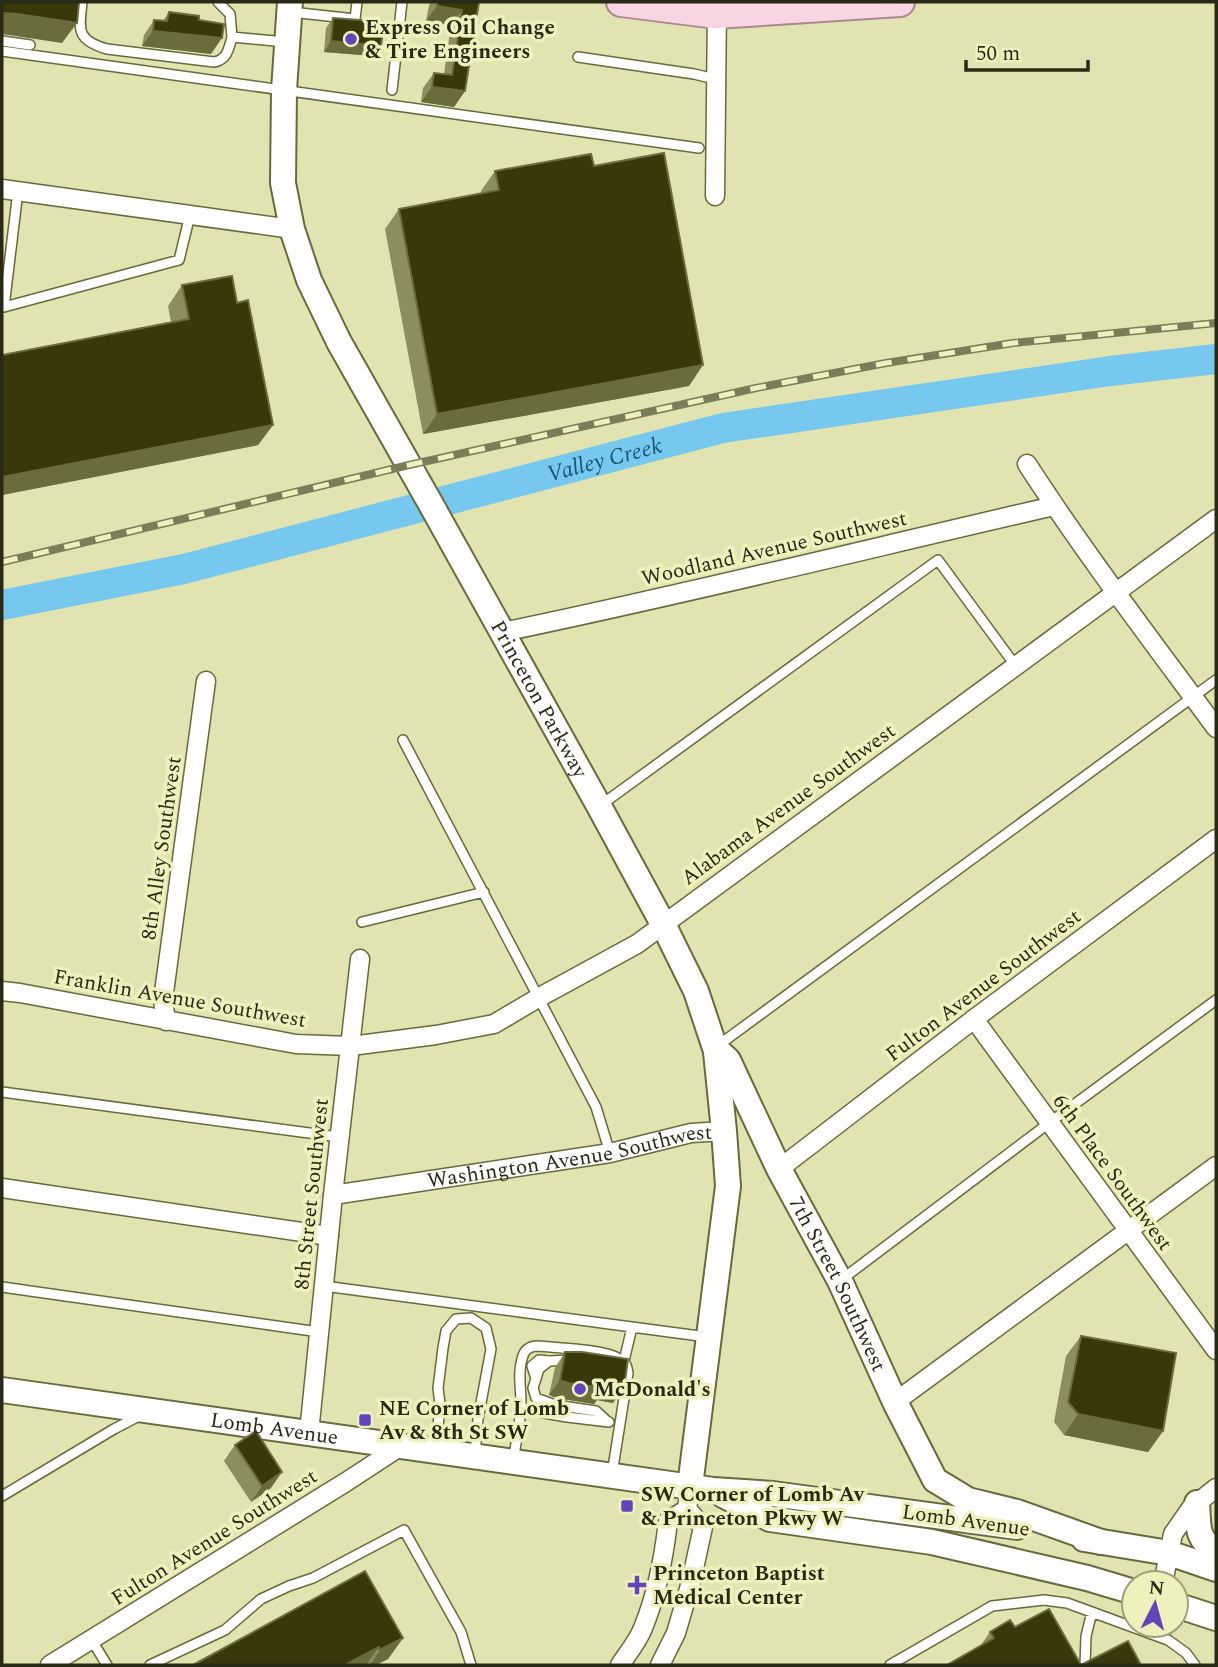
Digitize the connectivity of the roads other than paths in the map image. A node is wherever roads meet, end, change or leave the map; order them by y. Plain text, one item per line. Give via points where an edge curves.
1 (82, 2) edge
2 (218, 2) edge
3 (357, 2) edge
4 (402, 2) edge
5 (621, 2) edge
6 (884, 2) edge
7 (839, 4) edge
8 (290, 7) edge
9 (716, 8) edge
10 (232, 37) junction
11 (2, 41) edge
12 (287, 43) junction
13 (30, 46) dead end
14 (2, 51) edge
15 (578, 57) dead end
16 (715, 79) junction
17 (284, 90) junction
18 (393, 90) dead end
19 (699, 148) dead end
20 (10, 190) edge
21 (715, 196) dead end
22 (190, 215) junction
23 (292, 229) junction
24 (1027, 464) dead end
25 (1054, 506) junction
26 (1216, 519) edge
27 (1115, 592) junction
28 (503, 632) junction
29 (1015, 665) junction
30 (1216, 680) edge
31 (206, 681) dead end
32 (1193, 697) junction
33 (1216, 728) edge
34 (403, 740) dead end
35 (600, 806) junction
36 (1216, 839) edge
37 (484, 892) junction
38 (362, 922) dead end
39 (663, 924) junction
40 (360, 959) dead end
41 (2, 991) edge
42 (538, 998) junction
43 (1216, 1000) edge
44 (974, 1019) junction
45 (166, 1021) junction
46 (351, 1045) junction
47 (715, 1048) junction
48 (2, 1092) edge
49 (1049, 1123) junction
50 (724, 1131) junction
51 (340, 1137) junction
52 (610, 1153) junction
53 (1216, 1166) edge
54 (779, 1169) junction
55 (2, 1188) edge
56 (333, 1195) junction
57 (1128, 1231) junction
58 (329, 1236) junction
59 (840, 1281) junction
60 (324, 1286) junction
61 (2, 1287) edge
62 (632, 1327) junction
63 (1211, 1331) edge
64 (319, 1332) junction
65 (709, 1338) junction
66 (1216, 1350) edge
67 (596, 1352) junction
68 (624, 1361) junction
69 (2, 1390) edge
70 (895, 1402) junction
71 (521, 1409) junction
72 (151, 1411) junction
73 (608, 1422) junction
74 (619, 1423) junction
75 (309, 1433) junction
76 (401, 1446) junction
77 (436, 1452) junction
78 (475, 1457) junction
79 (513, 1462) junction
80 (612, 1476) junction
81 (697, 1495) junction
82 (1207, 1495) edge
83 (2, 1496) edge
84 (1101, 1542) junction
85 (1216, 1552) edge
86 (1169, 1553) junction
87 (1166, 1569) edge
88 (1216, 1569) edge
89 (1120, 1588) edge
90 (650, 1607) junction
91 (1190, 1610) edge
92 (1092, 1612) junction
93 (1216, 1618) edge
94 (680, 1620) junction
95 (91, 1639) junction
96 (910, 1654) junction
97 (50, 1665) edge
98 (107, 1665) edge
99 (150, 1665) edge
100 (471, 1665) edge
101 (621, 1665) edge
102 (660, 1665) edge
103 (890, 1665) edge
104 (916, 1665) edge
105 (1085, 1665) edge
106 (1195, 1665) edge

1 - 10 lane via 81,34 107,49 218,62
2 - 10 lane via 230,14
3 - 8 lane via 355,19
4 - 18 lane
5 - 9 main road
6 - 7 main road
7 - 9 main road
8 - 12 main road, Princeton Parkway
9 - 16 street
10 - 12 lane
11 - 13 lane
12 - 17 main road, Princeton Parkway
14 - 17 lane
15 - 16 lane
16 - 21 street
17 - 19 lane
17 - 23 main road, Princeton Parkway via 283,183
20 - 22 street
20 - 22 lane via 4,307 179,260
22 - 23 street
23 - 28 main road, Princeton Parkway via 309,280 339,342
24 - 25 street
25 - 27 street
25 - 28 street, Woodland Avenue Southwest
26 - 27 street, Alabama Avenue Southwest
27 - 29 street, Alabama Avenue Southwest
27 - 32 street
28 - 35 main road, Princeton Parkway
29 - 35 lane via 938,560
29 - 39 street, Alabama Avenue Southwest
30 - 32 lane
31 - 45 street, 8th Alley Southwest via 163,1000
32 - 33 street
32 - 47 lane
34 - 37 lane
35 - 39 main road, Princeton Parkway
36 - 44 street, Fulton Avenue Southwest
37 - 38 lane
37 - 42 lane
39 - 42 street, Alabama Avenue Southwest via 637,944
39 - 47 main road, Princeton Parkway via 696,990
40 - 46 street, 8th Street Southwest
41 - 45 street, Franklin Avenue Southwest
42 - 46 street, Alabama Avenue Southwest via 494,1024
42 - 52 lane via 596,1107
43 - 49 lane
44 - 49 street, 6th Place Southwest
44 - 54 street, Fulton Avenue Southwest
45 - 46 street, Franklin Avenue Southwest via 296,1044
46 - 51 street, 8th Street Southwest
47 - 50 main road, Washington Avenue Southwest
47 - 54 main road, Princeton Parkway via 728,1060
48 - 51 lane
49 - 57 street, 6th Place Southwest
49 - 59 lane
50 - 52 street, Washington Avenue Southwest via 691,1133
50 - 65 main road via 728,1186
51 - 56 street, 8th Street Southwest
52 - 56 street, Washington Avenue Southwest
53 - 57 street
54 - 59 main road, 7th Street Southwest
55 - 58 street
56 - 58 street, 8th Street Southwest
57 - 63 street, 6th Place Southwest
57 - 70 street
58 - 60 street, 8th Street Southwest
59 - 70 main road, 7th Street Southwest
60 - 62 lane
60 - 64 street, 8th Street Southwest
61 - 64 lane
62 - 65 lane
62 - 68 lane
63 - 66 street, 6th Place Southwest
64 - 75 street, 8th Street Southwest
65 - 81 main road
67 - 68 lane
67 - 71 lane via 529,1348 522,1357
67 - 73 lane via 571,1361 549,1361 539,1369 533,1388 536,1398 597,1412
68 - 74 lane via 628,1373
69 - 72 main road, Lomb Avenue
70 - 84 main road, 7th Street Southwest via 935,1480 968,1500
71 - 73 lane
71 - 79 lane
72 - 75 main road, Lomb Avenue
72 - 83 lane
73 - 74 lane
74 - 80 lane
75 - 76 main road, Lomb Avenue
76 - 77 main road, Lomb Avenue
76 - 95 street, Fulton Avenue Southwest
77 - 78 main road, Lomb Avenue
77 - 78 lane via 446,1331 456,1319 471,1318 486,1328 491,1349
78 - 79 main road, Lomb Avenue
79 - 80 main road, Lomb Avenue
80 - 81 main road, Lomb Avenue
81 - 84 main road, Lomb Avenue via 773,1494
81 - 89 main road, Lomb Avenue via 770,1519 932,1542
81 - 90 street via 668,1521
81 - 94 street via 703,1527
82 - 85 main road via 1199,1532
82 - 86 street via 1191,1508 1174,1534
84 - 86 main road, Lomb Avenue
86 - 87 street
86 - 88 main road, Lomb Avenue
90 - 94 street
90 - 101 street via 643,1630
91 - 93 main road
92 - 96 lane via 1044,1600 992,1606
92 - 105 lane
92 - 106 lane via 1168,1640
94 - 102 street
95 - 97 street, Fulton Avenue Southwest
95 - 98 lane
96 - 103 lane
96 - 104 lane
99 - 100 lane via 225,1630 261,1599 313,1578 404,1530 461,1632

